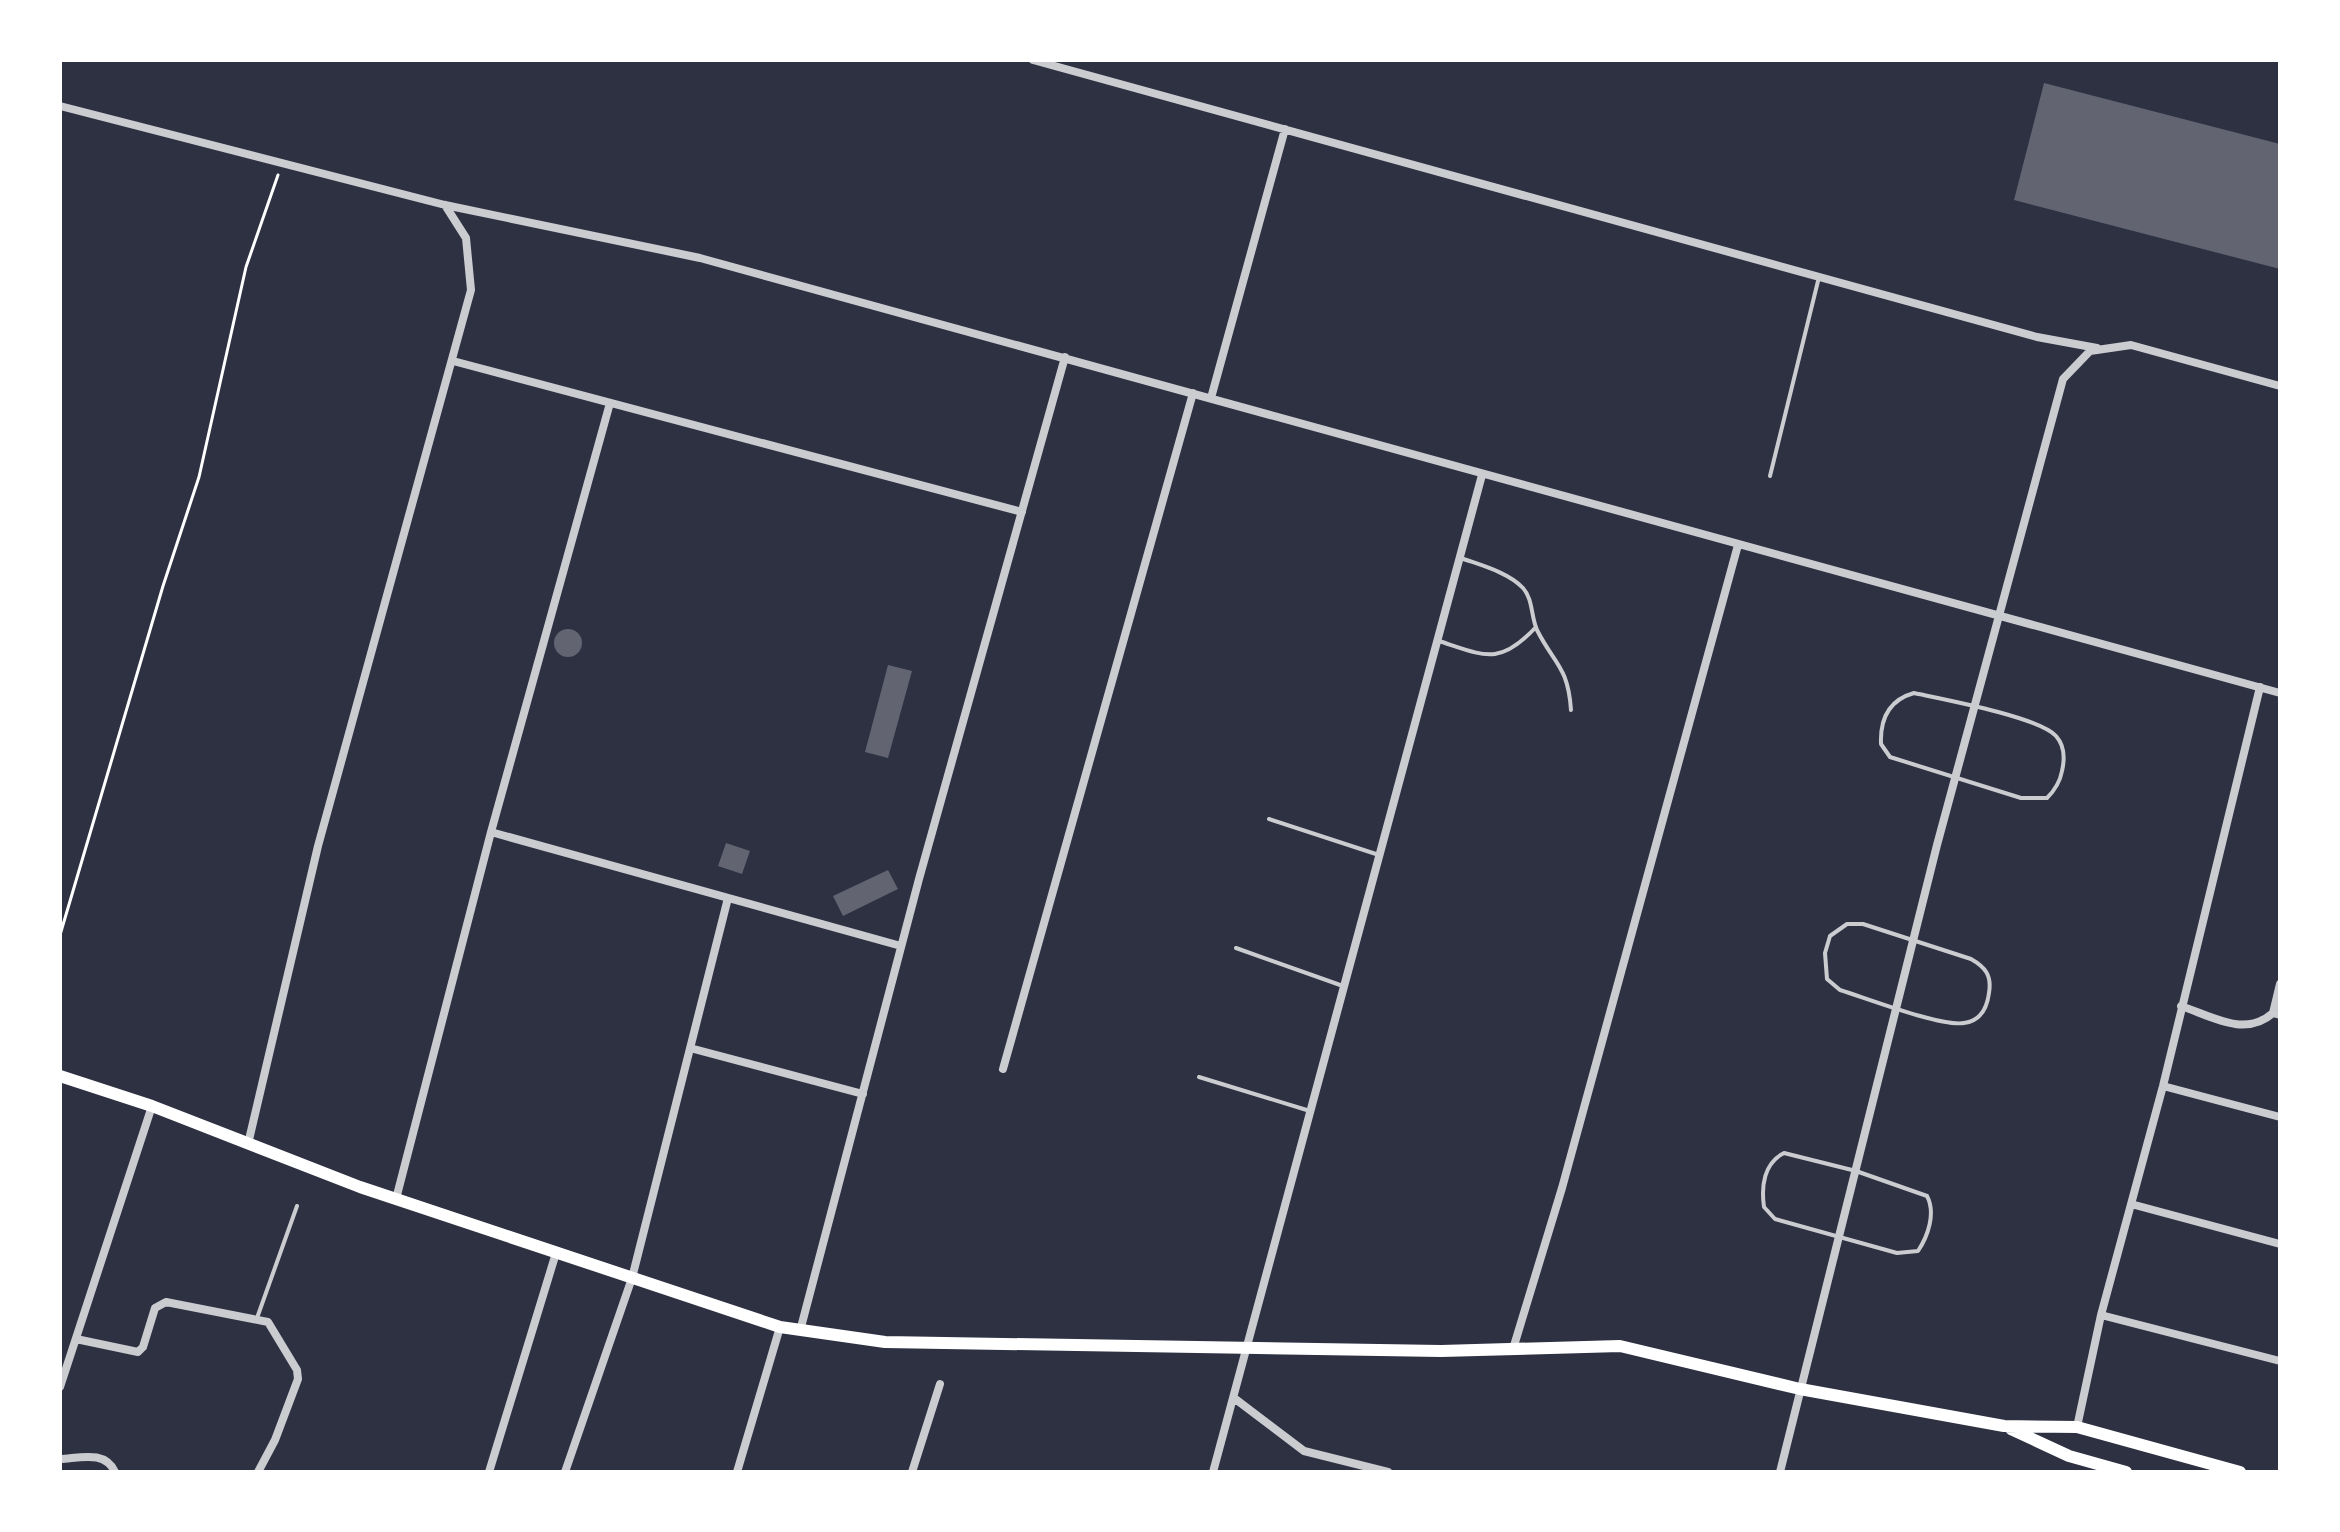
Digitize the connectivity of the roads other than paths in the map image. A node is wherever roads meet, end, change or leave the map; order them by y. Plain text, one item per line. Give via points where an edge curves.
1 (1033, 60) edge
2 (60, 106) edge
3 (1285, 129) junction
4 (445, 205) junction
5 (1819, 277) junction
6 (2101, 349) junction
7 (1065, 357) junction
8 (453, 361) junction
9 (2280, 386) edge
10 (1193, 393) junction
11 (1211, 398) junction
12 (610, 403) junction
13 (1482, 475) junction
14 (1770, 476) dead end
15 (1022, 512) junction
16 (1738, 545) junction
17 (1461, 558) junction
18 (2001, 615) junction
19 (1536, 627) junction
20 (1438, 641) junction
21 (2260, 687) junction
22 (2280, 693) edge
23 (1977, 706) junction
24 (1571, 710) dead end
25 (1956, 778) junction
26 (1269, 819) dead end
27 (491, 832) junction
28 (1381, 856) junction
29 (728, 898) junction
30 (1914, 939) junction
31 (901, 946) junction
32 (1236, 948) dead end
33 (2280, 984) edge
34 (1346, 987) junction
35 (2181, 1006) junction
36 (1897, 1007) junction
37 (2276, 1014) edge
38 (690, 1048) junction
39 (1003, 1069) dead end
40 (60, 1076) edge
41 (1199, 1077) dead end
42 (2163, 1086) junction
43 (863, 1094) junction
44 (152, 1106) junction
45 (1312, 1112) junction
46 (2280, 1117) edge
47 (248, 1144) junction
48 (1856, 1171) junction
49 (396, 1199) junction
50 (2131, 1204) junction
51 (297, 1206) dead end
52 (1840, 1238) junction
53 (2280, 1244) edge
54 (556, 1253) junction
55 (632, 1278) junction
56 (2101, 1315) junction
57 (257, 1318) junction
58 (780, 1327) junction
59 (800, 1331) junction
60 (76, 1339) junction
61 (1248, 1348) junction
62 (1513, 1349) junction
63 (2280, 1361) edge
64 (940, 1384) dead end
65 (60, 1387) edge
66 (1800, 1389) junction
67 (1234, 1398) junction
68 (2004, 1426) junction
69 (2077, 1427) junction
70 (60, 1459) edge
71 (115, 1472) edge
72 (258, 1472) edge
73 (489, 1472) edge
74 (565, 1472) edge
75 (737, 1472) edge
76 (912, 1472) edge
77 (1213, 1472) edge
78 (1388, 1472) edge
79 (1780, 1472) edge
80 (2126, 1472) edge
81 (2240, 1472) edge

1 - 3 street
2 - 4 street
3 - 5 street
3 - 11 street
4 - 7 street via 700,258
4 - 8 street via 466,238 471,264 471,290
5 - 6 street via 2037,337
5 - 14 lane
6 - 9 street via 2131,345
6 - 18 street via 2090,351 2063,379
7 - 10 street
7 - 15 street
8 - 12 street
8 - 47 street via 318,846
10 - 11 street
10 - 39 street
11 - 13 street
12 - 15 street
12 - 27 street
13 - 16 street
13 - 17 street
15 - 31 street
16 - 18 street
16 - 62 street
17 - 19 lane via 1523,588
17 - 20 street
18 - 21 street
18 - 23 street
19 - 20 lane via 1509,653 1499,655 1481,655
19 - 24 lane via 1561,664
20 - 28 street
21 - 22 street
21 - 35 street
23 - 25 street
23 - 25 lane via 1914,693 1892,703 1885,717 1881,744 1890,757
23 - 25 lane via 2049,730 2063,747 2060,780 2047,798 2038,799
25 - 30 street
26 - 28 lane
27 - 29 street
27 - 49 street
28 - 34 street
29 - 31 street
29 - 38 street
30 - 36 street
30 - 36 lane via 1847,924 1830,936 1825,953 1832,985
30 - 36 lane via 1983,966 1989,976 1986,1007 1980,1017 1954,1024
31 - 43 street
32 - 34 lane
33 - 37 street
34 - 45 street
35 - 37 street via 2240,1026
35 - 42 street
36 - 48 street
38 - 43 street
38 - 55 street
40 - 44 main road
41 - 45 lane
42 - 46 street
42 - 50 street
43 - 59 street
44 - 47 main road
44 - 60 street
45 - 61 street
47 - 49 main road
48 - 52 street
48 - 52 lane via 1927,1196 1931,1215 1918,1251 1909,1254
48 - 52 lane via 1784,1153 1772,1160 1765,1179 1767,1213
49 - 54 main road
50 - 53 street
50 - 56 street
51 - 57 lane
52 - 66 street
54 - 55 main road
54 - 73 street
55 - 58 main road
55 - 74 street
56 - 63 street
56 - 69 street
57 - 60 street via 166,1302 155,1308 138,1352
57 - 72 street via 274,1327 298,1379
58 - 59 main road
58 - 75 street
59 - 61 main road via 885,1342
60 - 65 street
61 - 62 main road
61 - 67 street
62 - 66 main road via 1620,1346
64 - 76 street
66 - 68 main road
66 - 79 street
67 - 77 street
67 - 78 street via 1304,1451
68 - 69 main road
68 - 80 main road via 2069,1456
69 - 81 main road
70 - 71 street via 96,1456 106,1459

